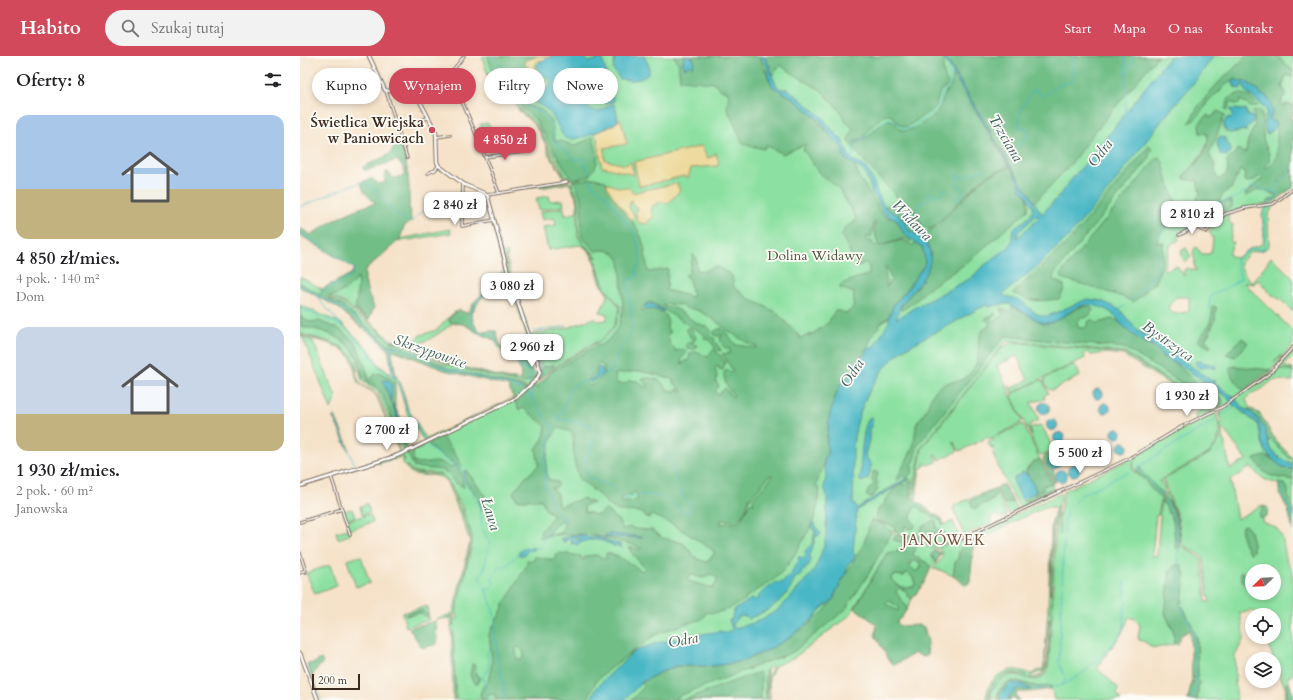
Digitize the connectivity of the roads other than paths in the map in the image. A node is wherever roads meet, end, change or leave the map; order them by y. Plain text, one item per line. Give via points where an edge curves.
1 (370, 56) edge
2 (464, 56) edge
3 (454, 68) edge
4 (389, 90) edge
5 (386, 91) junction
6 (422, 104) edge
7 (463, 104) edge
8 (428, 118) junction
9 (398, 125) junction
10 (507, 133) dead end
11 (450, 135) dead end
12 (437, 137) junction
13 (478, 138) junction
14 (523, 152) dead end
15 (485, 157) junction
16 (407, 158) dead end
17 (439, 166) junction
18 (428, 173) dead end
19 (567, 182) dead end
20 (463, 184) junction
21 (1293, 189) edge
22 (499, 193) junction
23 (487, 195) junction
24 (494, 220) junction
25 (1179, 235) dead end
26 (1293, 347) edge
27 (331, 476) junction
28 (300, 486) edge
29 (342, 509) junction
30 (300, 522) edge
31 (350, 535) dead end
32 (954, 542) dead end
33 (300, 553) edge
34 (300, 573) edge
35 (300, 653) edge
36 (318, 700) edge

1 - 5 street
2 - 3 street
4 - 5 street
5 - 9 street
6 - 8 street
7 - 13 street
8 - 9 street
8 - 12 street
9 - 16 street
10 - 13 street
11 - 12 street
12 - 17 street
13 - 15 street
14 - 15 street
15 - 22 street
17 - 18 street
17 - 20 street
19 - 22 street
20 - 23 street
20 - 24 street via 462,226
21 - 25 street via 1273,204 1225,214 1206,232 1195,227
22 - 23 street
23 - 24 street
24 - 27 street via 506,268 539,366 540,373 536,380 512,401 402,454
26 - 32 street via 1268,374 1224,406 1183,426 1128,459
27 - 28 street
27 - 29 street
29 - 30 street
29 - 31 street
33 - 34 street via 306,571
35 - 36 street

